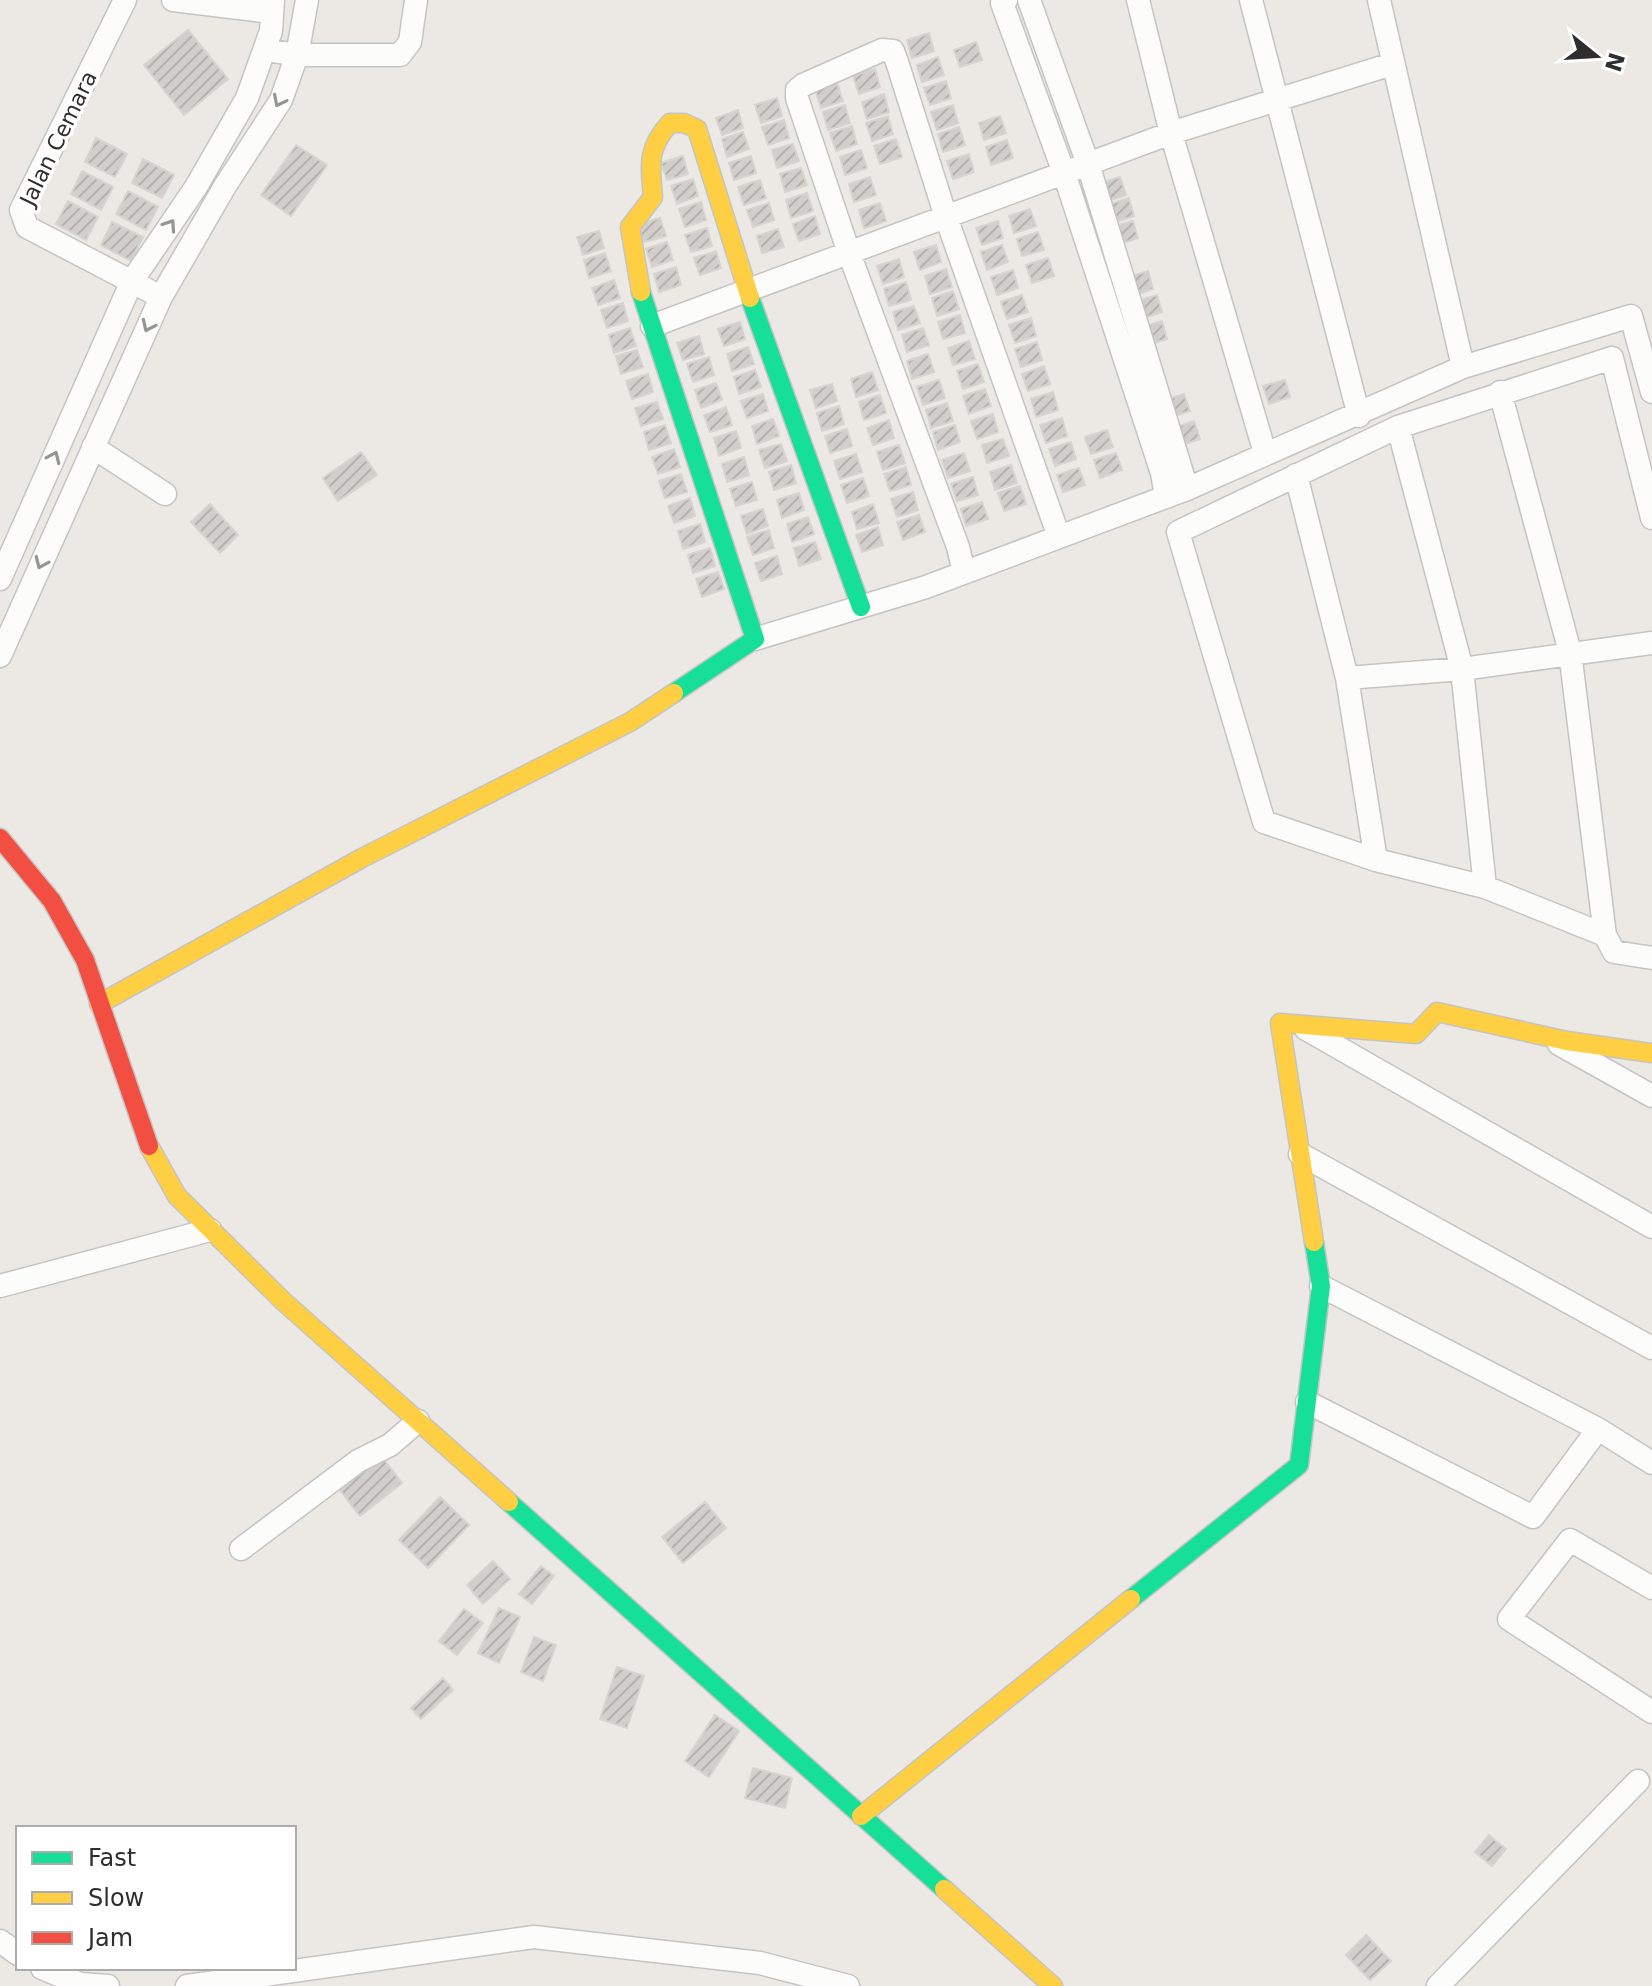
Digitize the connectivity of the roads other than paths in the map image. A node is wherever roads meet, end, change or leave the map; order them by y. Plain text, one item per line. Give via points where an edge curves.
1 (125, 0) edge
2 (174, 0) edge
3 (307, 0) edge
4 (416, 0) edge
5 (1006, 0) edge
6 (1029, 0) edge
7 (1138, 0) edge
8 (1251, 0) edge
9 (1379, 0) edge
10 (272, 6) edge
11 (266, 50) junction
12 (297, 55) junction
13 (1392, 64) junction
14 (1278, 99) junction
15 (1171, 133) junction
16 (1088, 164) junction
17 (1064, 173) junction
18 (0, 216) edge
19 (946, 217) junction
20 (23, 221) junction
21 (849, 253) junction
22 (132, 281) junction
23 (747, 291) junction
24 (161, 297) junction
25 (1641, 315) edge
26 (1125, 324) junction
27 (652, 326) junction
28 (1463, 367) junction
29 (1500, 392) junction
30 (1652, 392) edge
31 (1359, 416) junction
32 (1398, 427) junction
33 (1295, 441) junction
34 (93, 447) junction
35 (1262, 455) junction
36 (1300, 473) junction
37 (1269, 488) junction
38 (1187, 489) junction
39 (165, 494) dead end
40 (1166, 497) junction
41 (1652, 518) edge
42 (1059, 537) junction
43 (964, 572) junction
44 (0, 579) edge
45 (861, 607) junction
46 (755, 639) junction
47 (1652, 643) edge
48 (1570, 652) junction
49 (0, 656) edge
50 (1462, 669) junction
51 (1347, 678) junction
52 (0, 838) edge
53 (1376, 860) junction
54 (1485, 887) junction
55 (1605, 935) junction
56 (1652, 958) edge
57 (99, 1004) junction
58 (1300, 1025) junction
59 (1542, 1035) junction
60 (1652, 1053) edge
61 (1652, 1096) edge
62 (1300, 1154) junction
63 (1652, 1227) edge
64 (210, 1230) junction
65 (0, 1286) edge
66 (1321, 1286) junction
67 (1652, 1348) edge
68 (1307, 1402) junction
69 (418, 1421) junction
70 (1598, 1429) junction
71 (1652, 1463) edge
72 (241, 1549) dead end
73 (1652, 1588) edge
74 (1652, 1712) edge
75 (1638, 1781) dead end
76 (861, 1816) junction
77 (47, 1970) edge
78 (108, 1986) edge
79 (187, 1986) edge
80 (848, 1986) edge
81 (1053, 1986) edge
82 (1438, 1986) edge

1 - 20 street, Jalan Cemara via 21,210
2 - 10 street
3 - 12 street
4 - 12 street via 410,42 400,55
5 - 17 street via 1002,3
6 - 16 street
7 - 15 street
8 - 14 street
9 - 13 street
10 - 11 street
11 - 12 street
22 -> 11 street via 220,147
12 -> 24 street via 281,100
13 - 14 street
13 - 28 street
14 - 15 street
14 - 31 street
15 - 16 street
15 - 35 street
16 - 17 street
16 - 26 street
17 - 19 street
17 - 26 street
18 - 20 street
19 - 21 street
19 - 21 street via 893,51 882,50 797,90
19 - 42 street
20 - 22 street, Jalan Cemara
21 - 23 street
21 - 43 street
22 - 24 street, Jalan Cemara
44 -> 22 street
23 - 27 street
23 - 27 street via 697,129 670,123 651,142 653,197 630,227
23 - 45 street
24 -> 34 street
25 - 28 street
25 - 30 street
26 - 38 street
26 - 40 street
27 - 46 street
28 - 31 street
29 - 32 street
29 - 41 street via 1612,358
29 - 48 street
31 - 33 street
32 - 36 street
32 - 50 street
33 - 35 street
33 - 36 street
34 - 39 street
34 -> 49 street
35 - 37 street
35 - 38 street
36 - 37 street
36 - 51 street
37 - 53 street via 1178,532 1264,822
38 - 40 street
40 - 42 street
42 - 43 street
43 - 45 street
45 - 46 street
46 - 57 street via 630,722 362,858
47 - 48 street
48 - 50 street
48 - 55 street
50 - 51 street
50 - 54 street
51 - 53 street
52 - 57 street via 52,901 85,960
53 - 54 street
54 - 55 street
55 - 56 street via 1614,952
57 - 64 street via 149,1146 177,1196
58 - 59 street via 1416,1034 1437,1012
58 - 62 street via 1280,1023
58 - 63 street
59 - 60 street
59 - 61 street
62 - 66 street
62 - 67 street
64 - 65 street
64 - 69 street
66 - 68 street
66 - 70 street
68 - 70 street via 1533,1517
68 - 76 street via 1299,1465
69 - 72 street
69 - 76 street
70 - 71 street
73 - 74 street via 1570,1540 1509,1619
75 - 82 street
76 - 81 street
77 - 78 street via 80,1984
79 - 80 street via 534,1937 760,1963

